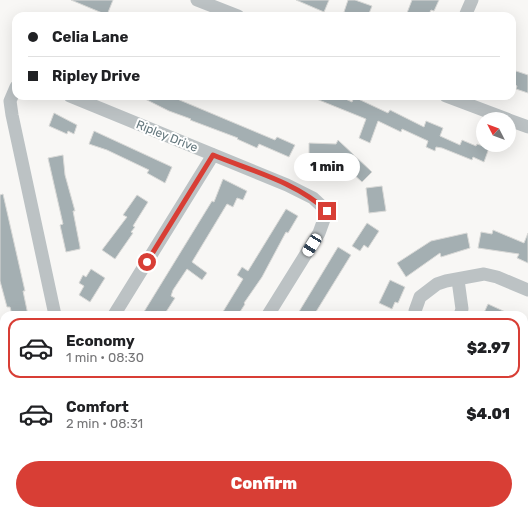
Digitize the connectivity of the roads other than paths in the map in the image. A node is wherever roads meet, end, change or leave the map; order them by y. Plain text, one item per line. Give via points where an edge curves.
1 (196, 0) edge
2 (472, 0) edge
3 (228, 12) edge
4 (467, 12) edge
5 (12, 96) edge
6 (80, 100) edge
7 (457, 100) edge
8 (489, 112) edge
9 (516, 122) edge
10 (528, 127) edge
11 (213, 155) junction
12 (458, 280) junction
13 (528, 290) edge
14 (55, 311) edge
15 (116, 311) edge
16 (270, 311) edge
17 (416, 311) edge
18 (460, 311) edge

1 - 3 street
2 - 4 street
5 - 14 street via 12,115
6 - 11 street, Ripley Drive
7 - 8 street
9 - 10 street
11 - 15 street
11 - 16 street, Ripley Drive via 288,185 313,198 327,211 319,233
12 - 13 street via 484,274 497,276
12 - 17 street via 446,280 428,290 417,304
12 - 18 street via 461,294

